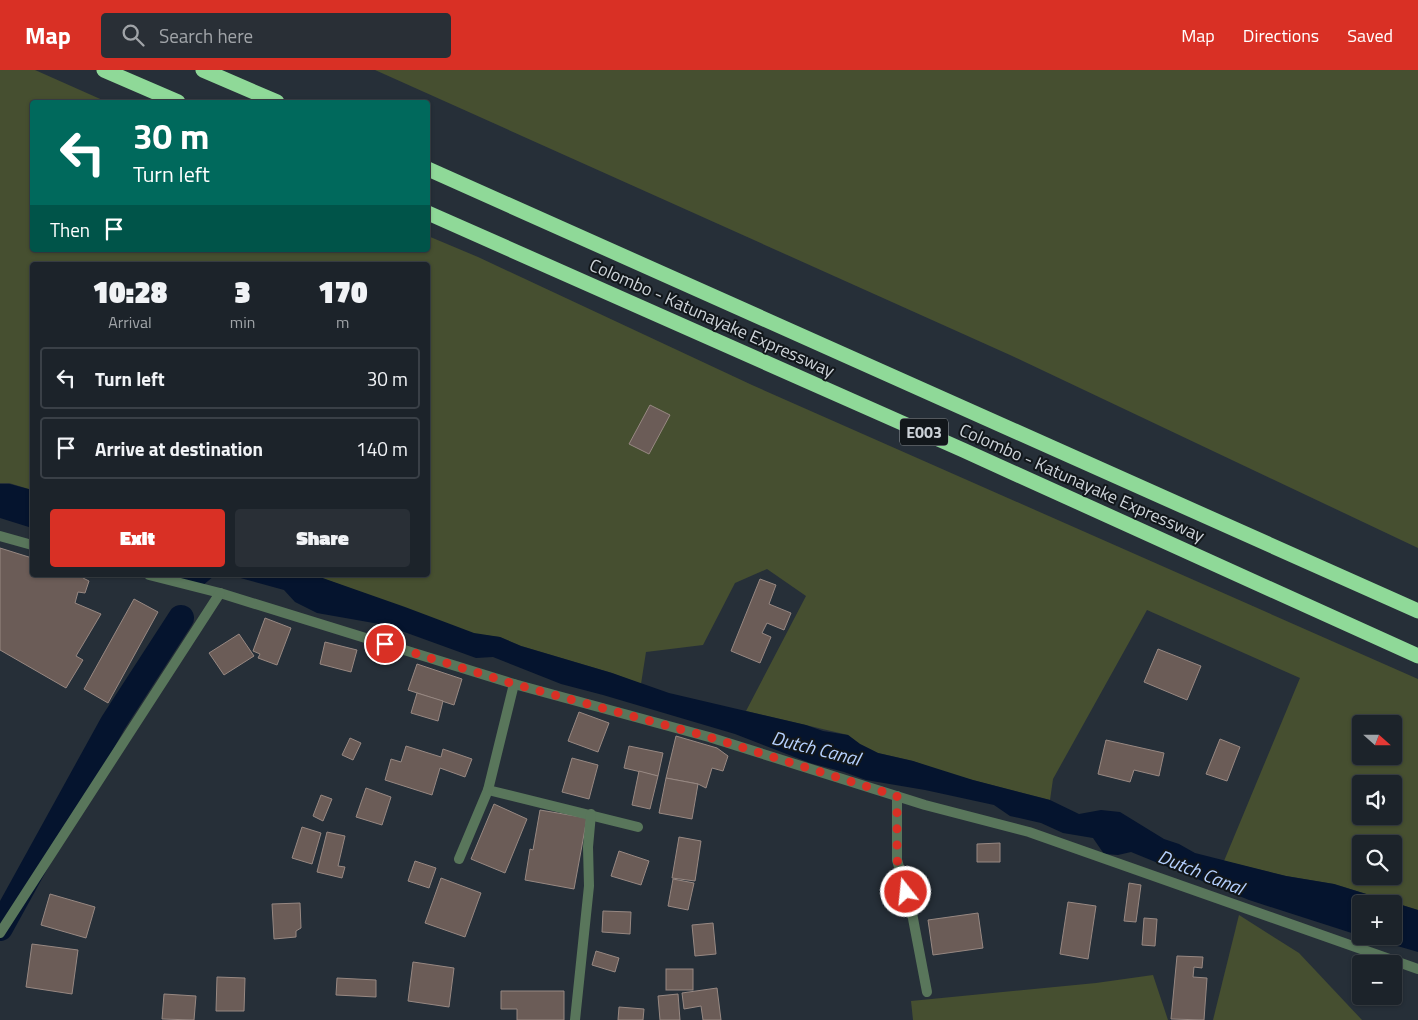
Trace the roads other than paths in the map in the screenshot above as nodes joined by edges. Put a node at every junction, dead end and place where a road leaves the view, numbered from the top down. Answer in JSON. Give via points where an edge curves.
{"nodes":[{"id":1,"x":104,"y":70,"type":"edge"},
{"id":2,"x":204,"y":70,"type":"edge"},
{"id":3,"x":173,"y":100,"type":"edge"},
{"id":4,"x":272,"y":100,"type":"edge"},
{"id":5,"x":430,"y":170,"type":"edge"},
{"id":6,"x":430,"y":214,"type":"edge"},
{"id":7,"x":0,"y":536,"type":"edge"},
{"id":8,"x":30,"y":544,"type":"edge"},
{"id":9,"x":156,"y":577,"type":"edge"},
{"id":10,"x":220,"y":594,"type":"junction"},
{"id":11,"x":1418,"y":611,"type":"edge"},
{"id":12,"x":1418,"y":656,"type":"edge"},
{"id":13,"x":514,"y":684,"type":"junction"},
{"id":14,"x":488,"y":790,"type":"junction"},
{"id":15,"x":897,"y":796,"type":"junction"},
{"id":16,"x":591,"y":814,"type":"junction"},
{"id":17,"x":638,"y":827,"type":"dead end"},
{"id":18,"x":459,"y":859,"type":"dead end"},
{"id":19,"x":0,"y":933,"type":"edge"},
{"id":20,"x":1418,"y":968,"type":"edge"},
{"id":21,"x":927,"y":992,"type":"dead end"},
{"id":22,"x":576,"y":1020,"type":"edge"}],
"edges":[{"from":1,"to":3,"type":"highway"},
{"from":2,"to":4,"type":"highway"},
{"from":5,"to":11,"type":"highway","name":"Colombo - Katunayake Expressway","number":"E003"},
{"from":6,"to":12,"type":"highway","name":"Colombo - Katunayake Expressway","number":"E003"},
{"from":7,"to":8,"type":"street"},
{"from":9,"to":10,"type":"street"},
{"from":10,"to":13,"type":"street"},
{"from":10,"to":19,"type":"street"},
{"from":13,"to":14,"type":"street"},
{"from":13,"to":15,"type":"street","via":[[709,737]]},
{"from":14,"to":16,"type":"street"},
{"from":14,"to":18,"type":"street"},
{"from":15,"to":20,"type":"street","via":[[1029,832]]},
{"from":15,"to":21,"type":"street","via":[[897,860],[911,908]]},
{"from":16,"to":17,"type":"street"},
{"from":16,"to":22,"type":"street","via":[[589,886]]}]}
